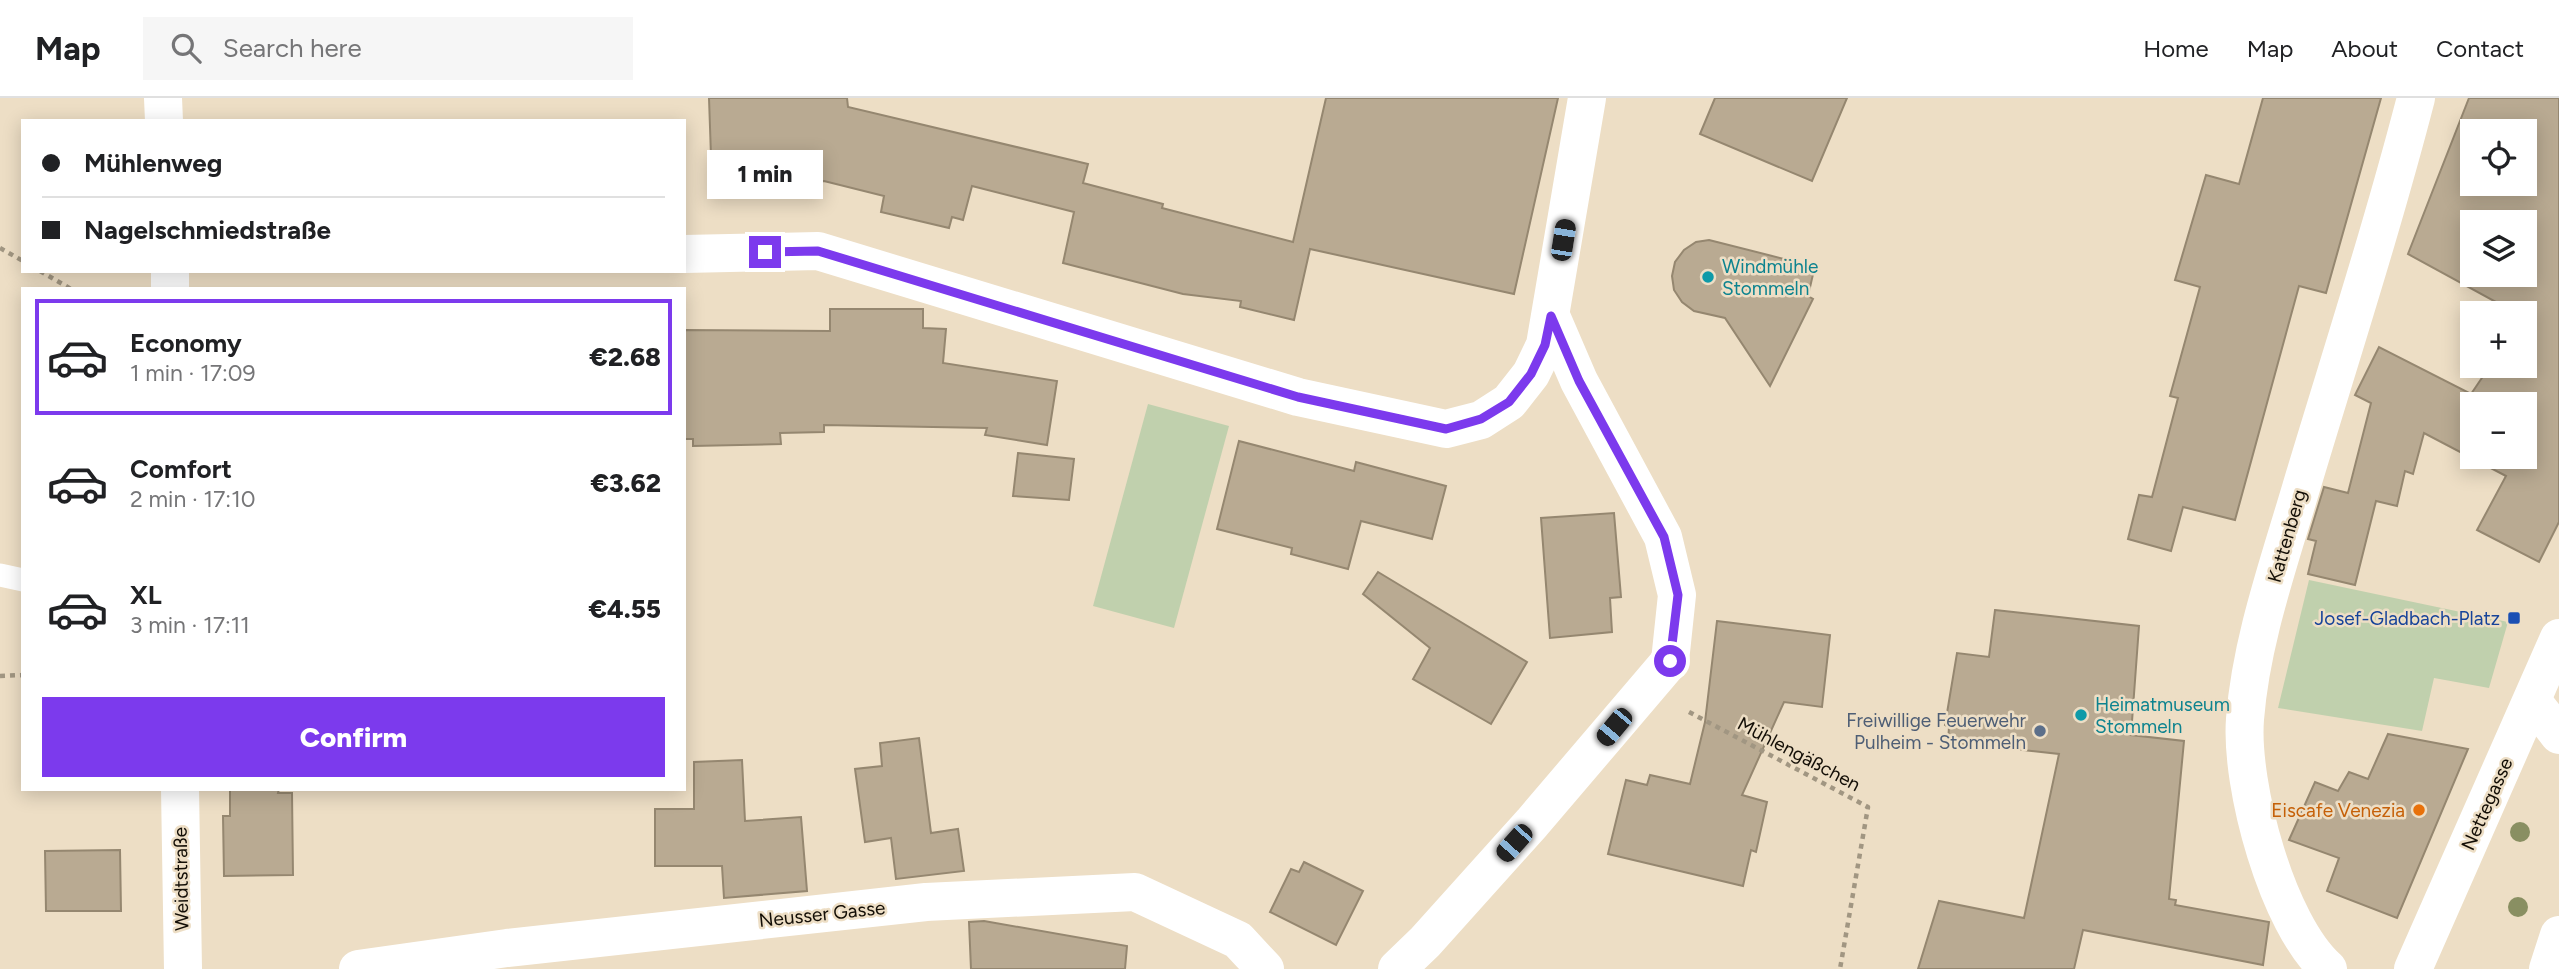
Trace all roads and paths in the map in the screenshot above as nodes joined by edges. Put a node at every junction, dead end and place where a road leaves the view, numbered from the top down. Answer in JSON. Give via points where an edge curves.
{"nodes":[{"id":1,"x":163,"y":98,"type":"edge"},
{"id":2,"x":1587,"y":98,"type":"edge"},
{"id":3,"x":2416,"y":98,"type":"edge"},
{"id":4,"x":164,"y":119,"type":"edge"},
{"id":5,"x":0,"y":248,"type":"edge"},
{"id":6,"x":686,"y":254,"type":"edge"},
{"id":7,"x":21,"y":260,"type":"edge"},
{"id":8,"x":43,"y":273,"type":"edge"},
{"id":9,"x":68,"y":287,"type":"edge"},
{"id":10,"x":1551,"y":316,"type":"junction"},
{"id":11,"x":0,"y":575,"type":"edge"},
{"id":12,"x":21,"y":580,"type":"edge"},
{"id":13,"x":2559,"y":638,"type":"edge"},
{"id":14,"x":21,"y":675,"type":"edge"},
{"id":15,"x":0,"y":676,"type":"edge"},
{"id":16,"x":1646,"y":689,"type":"junction"},
{"id":17,"x":2533,"y":702,"type":"junction"},
{"id":18,"x":2559,"y":735,"type":"edge"},
{"id":19,"x":180,"y":791,"type":"edge"},
{"id":20,"x":2559,"y":935,"type":"edge"},
{"id":21,"x":183,"y":969,"type":"edge"},
{"id":22,"x":358,"y":969,"type":"edge"},
{"id":23,"x":1265,"y":969,"type":"edge"},
{"id":24,"x":1397,"y":969,"type":"edge"},
{"id":25,"x":1840,"y":969,"type":"edge"},
{"id":26,"x":2328,"y":969,"type":"edge"},
{"id":27,"x":2413,"y":969,"type":"edge"},
{"id":28,"x":2549,"y":969,"type":"edge"}],
"edges":[{"from":1,"to":4,"type":"street"},
{"from":2,"to":10,"type":"street"},
{"from":3,"to":26,"type":"street","name":"Kattenberg","via":[[2270,595],[2245,720],[2248,771],[2271,867],[2288,914]]},
{"from":5,"to":7,"type":"path"},
{"from":6,"to":10,"type":"street","via":[[818,251],[1298,397],[1446,429],[1481,419],[1509,402],[1531,374],[1545,345]]},
{"from":8,"to":9,"type":"path"},
{"from":10,"to":16,"type":"street","via":[[1579,381],[1664,537],[1678,595],[1670,661]]},
{"from":11,"to":12,"type":"lane"},
{"from":13,"to":17,"type":"street","name":"Nettegasse"},
{"from":14,"to":15,"type":"path"},
{"from":16,"to":24,"type":"street","via":[[1532,823]]},
{"from":16,"to":25,"type":"path","name":"Mühlengäßchen","via":[[1868,807]]},
{"from":17,"to":18,"type":"street"},
{"from":17,"to":27,"type":"street","name":"Nettegasse"},
{"from":19,"to":21,"type":"street","name":"Weidtstraße"},
{"from":20,"to":28,"type":"street"},
{"from":22,"to":23,"type":"street","name":"Neusser Gasse","via":[[926,902],[1135,892],[1238,940]]}]}
